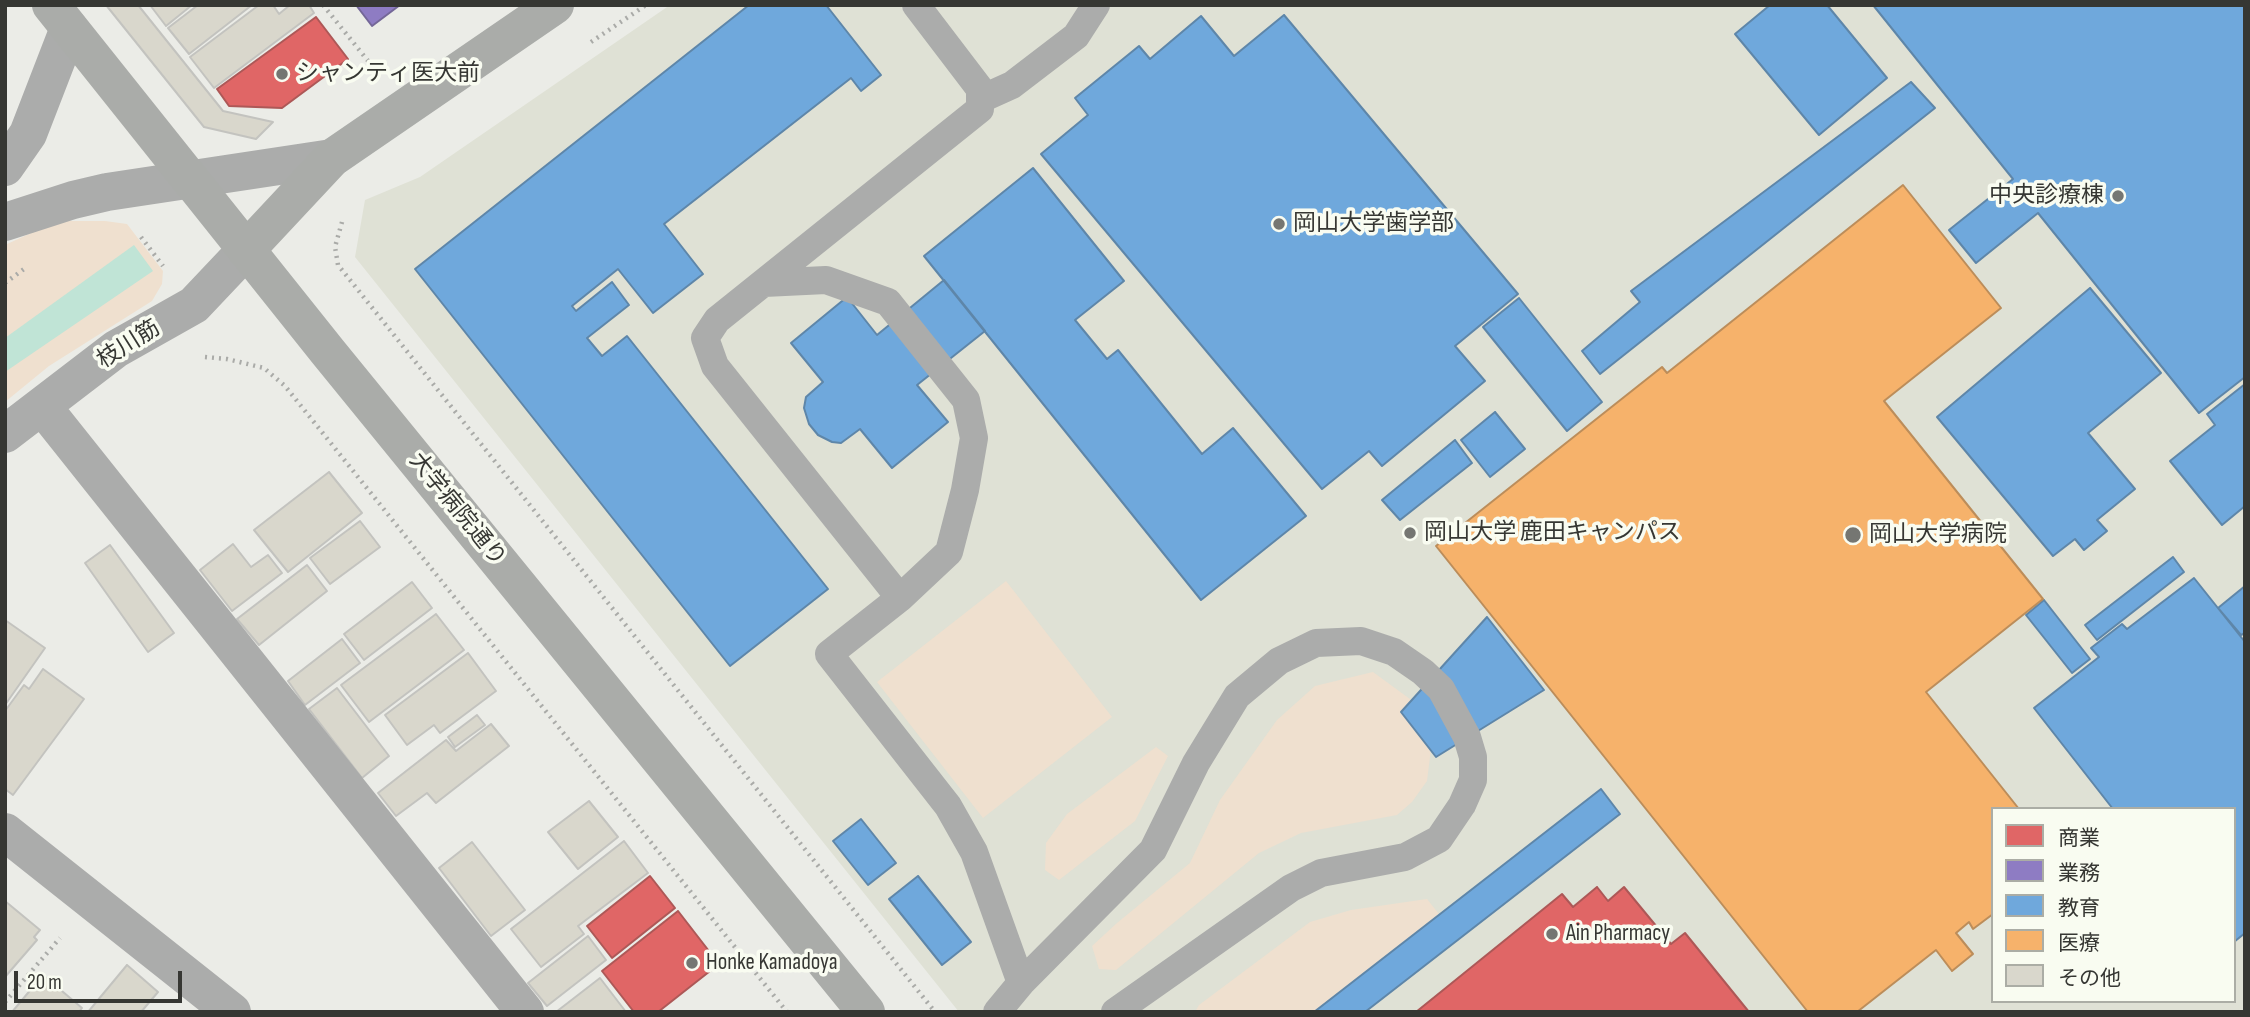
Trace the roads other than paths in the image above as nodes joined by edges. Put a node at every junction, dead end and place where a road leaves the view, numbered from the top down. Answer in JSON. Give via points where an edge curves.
{"nodes":[{"id":1,"x":555,"y":5,"type":"edge"},
{"id":2,"x":916,"y":5,"type":"edge"},
{"id":3,"x":1096,"y":5,"type":"edge"},
{"id":4,"x":60,"y":17,"type":"edge"},
{"id":5,"x":981,"y":99,"type":"junction"},
{"id":6,"x":332,"y":158,"type":"junction"},
{"id":7,"x":5,"y":167,"type":"edge"},
{"id":8,"x":190,"y":180,"type":"junction"},
{"id":9,"x":5,"y":222,"type":"edge"},
{"id":10,"x":246,"y":250,"type":"junction"},
{"id":11,"x":764,"y":283,"type":"junction"},
{"id":12,"x":42,"y":406,"type":"junction"},
{"id":13,"x":5,"y":434,"type":"edge"},
{"id":14,"x":900,"y":598,"type":"junction"},
{"id":15,"x":5,"y":831,"type":"edge"},
{"id":16,"x":1021,"y":983,"type":"junction"},
{"id":17,"x":232,"y":1012,"type":"edge"},
{"id":18,"x":525,"y":1012,"type":"edge"},
{"id":19,"x":866,"y":1012,"type":"edge"},
{"id":20,"x":997,"y":1012,"type":"edge"},
{"id":21,"x":1115,"y":1012,"type":"edge"}],
"edges":[{"from":1,"to":6,"type":"street"},
{"from":2,"to":5,"type":"lane","via":[[980,89]]},
{"from":3,"to":5,"type":"lane","via":[[1076,36],[1012,85]]},
{"from":4,"to":7,"type":"street","via":[[27,134]]},
{"from":4,"to":8,"type":"street","name":"大学病院通り"},
{"from":5,"to":11,"type":"lane","via":[[980,109]]},
{"from":6,"to":8,"type":"street"},
{"from":6,"to":10,"type":"street"},
{"from":8,"to":9,"type":"street","via":[[73,200]]},
{"from":8,"to":10,"type":"street","name":"大学病院通り"},
{"from":10,"to":12,"type":"street","name":"枝川筋","via":[[194,305],[117,349]]},
{"from":10,"to":19,"type":"street","name":"大学病院通り"},
{"from":11,"to":14,"type":"lane","via":[[717,320],[705,338],[715,366]]},
{"from":11,"to":14,"type":"lane","via":[[826,279],[888,302],[967,400],[974,438],[949,552]]},
{"from":12,"to":13,"type":"street","name":"枝川筋"},
{"from":12,"to":18,"type":"street"},
{"from":14,"to":16,"type":"lane","via":[[829,654],[948,806],[974,852]]},
{"from":15,"to":17,"type":"street"},
{"from":16,"to":20,"type":"lane"},
{"from":16,"to":21,"type":"lane","via":[[1153,850],[1196,763],[1237,696],[1279,661],[1316,642],[1361,641],[1394,652],[1423,672],[1441,690],[1473,757],[1473,780],[1439,839],[1405,857],[1321,873],[1301,883]]}]}
